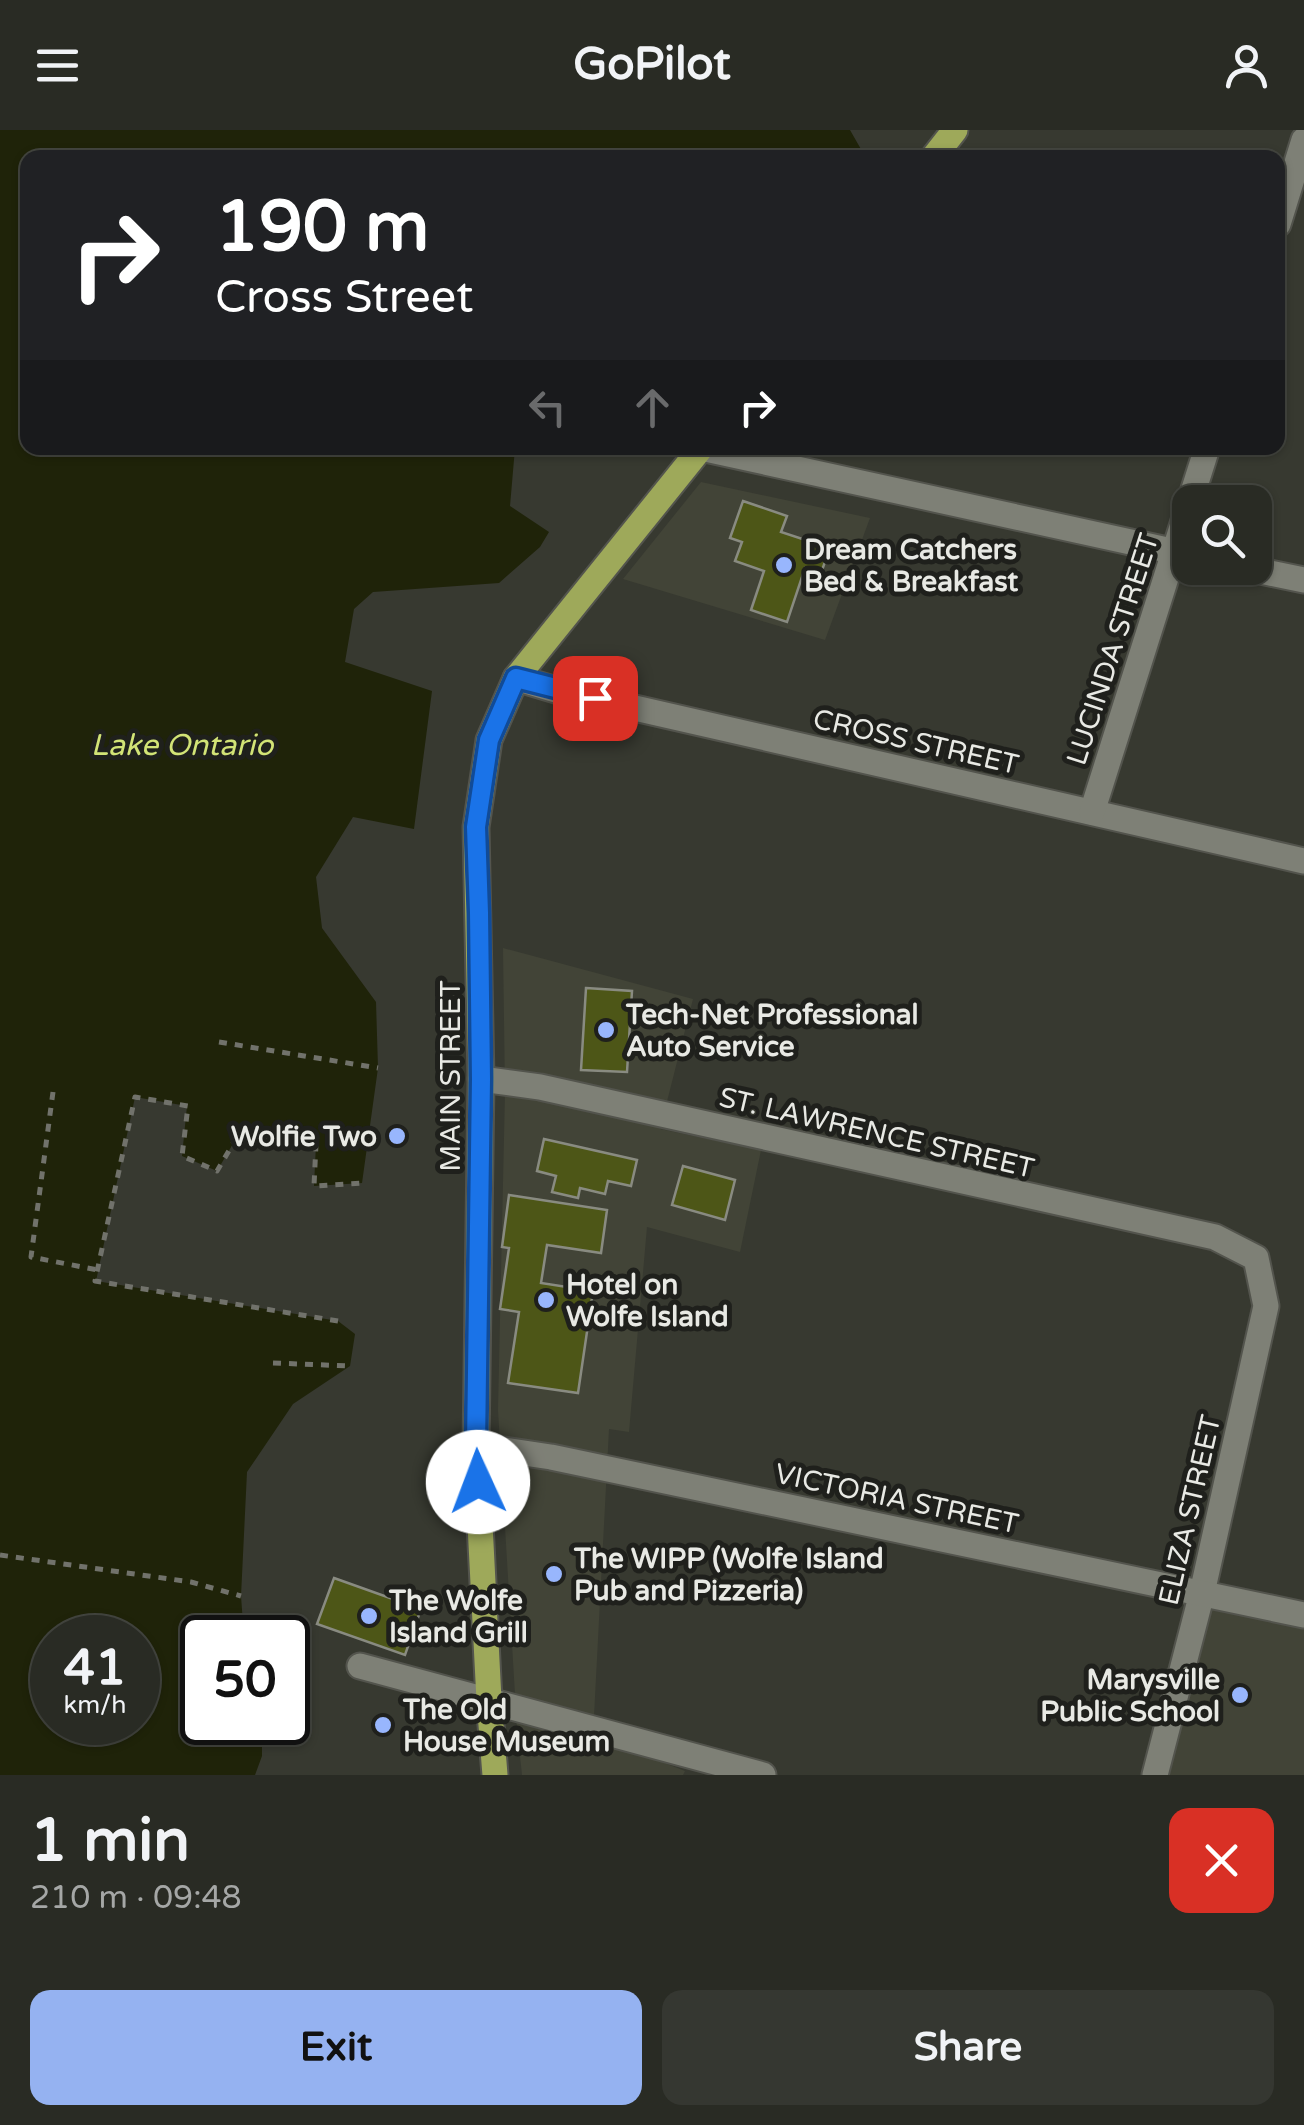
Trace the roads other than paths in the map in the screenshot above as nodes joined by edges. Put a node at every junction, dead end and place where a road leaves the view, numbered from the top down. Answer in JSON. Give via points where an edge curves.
{"nodes":[{"id":1,"x":955,"y":130,"type":"edge"},
{"id":2,"x":1304,"y":140,"type":"edge"},
{"id":3,"x":939,"y":150,"type":"edge"},
{"id":4,"x":1285,"y":201,"type":"edge"},
{"id":5,"x":695,"y":455,"type":"edge"},
{"id":6,"x":733,"y":455,"type":"edge"},
{"id":7,"x":1205,"y":455,"type":"edge"},
{"id":8,"x":1198,"y":485,"type":"edge"},
{"id":9,"x":1172,"y":551,"type":"edge"},
{"id":10,"x":1272,"y":573,"type":"edge"},
{"id":11,"x":1304,"y":580,"type":"edge"},
{"id":12,"x":1172,"y":582,"type":"edge"},
{"id":13,"x":516,"y":678,"type":"junction"},
{"id":14,"x":1092,"y":812,"type":"junction"},
{"id":15,"x":1304,"y":861,"type":"edge"},
{"id":16,"x":481,"y":1079,"type":"junction"},
{"id":17,"x":1256,"y":1258,"type":"joint"},
{"id":18,"x":476,"y":1446,"type":"junction"},
{"id":19,"x":1202,"y":1593,"type":"junction"},
{"id":20,"x":1304,"y":1616,"type":"edge"},
{"id":21,"x":360,"y":1666,"type":"dead end"},
{"id":22,"x":489,"y":1700,"type":"junction"},
{"id":23,"x":496,"y":1775,"type":"edge"},
{"id":24,"x":763,"y":1775,"type":"edge"},
{"id":25,"x":1155,"y":1775,"type":"edge"}],
"edges":[{"from":1,"to":3,"type":"main road"},
{"from":2,"to":4,"type":"street"},
{"from":5,"to":13,"type":"main road","name":"MAIN STREET"},
{"from":6,"to":9,"type":"street"},
{"from":7,"to":8,"type":"street","name":"LUCINDA STREET"},
{"from":10,"to":11,"type":"street"},
{"from":12,"to":14,"type":"street","name":"LUCINDA STREET"},
{"from":13,"to":14,"type":"street","name":"CROSS STREET"},
{"from":13,"to":16,"type":"main road","name":"MAIN STREET","via":[[489,740],[476,827]]},
{"from":14,"to":15,"type":"street","name":"CROSS STREET"},
{"from":16,"to":17,"type":"street","name":"ST. LAWRENCE STREET","via":[[1215,1237]]},
{"from":16,"to":18,"type":"main road","name":"MAIN STREET"},
{"from":17,"to":19,"type":"street","name":"ELIZA STREET","via":[[1266,1306]]},
{"from":18,"to":19,"type":"street","name":"VICTORIA STREET","via":[[552,1456]]},
{"from":18,"to":22,"type":"main road","name":"MAIN STREET"},
{"from":19,"to":20,"type":"street","name":"VICTORIA STREET"},
{"from":19,"to":25,"type":"street","name":"ELIZA STREET"},
{"from":21,"to":22,"type":"street"},
{"from":22,"to":23,"type":"main road","name":"MAIN STREET"},
{"from":22,"to":24,"type":"street"}]}
